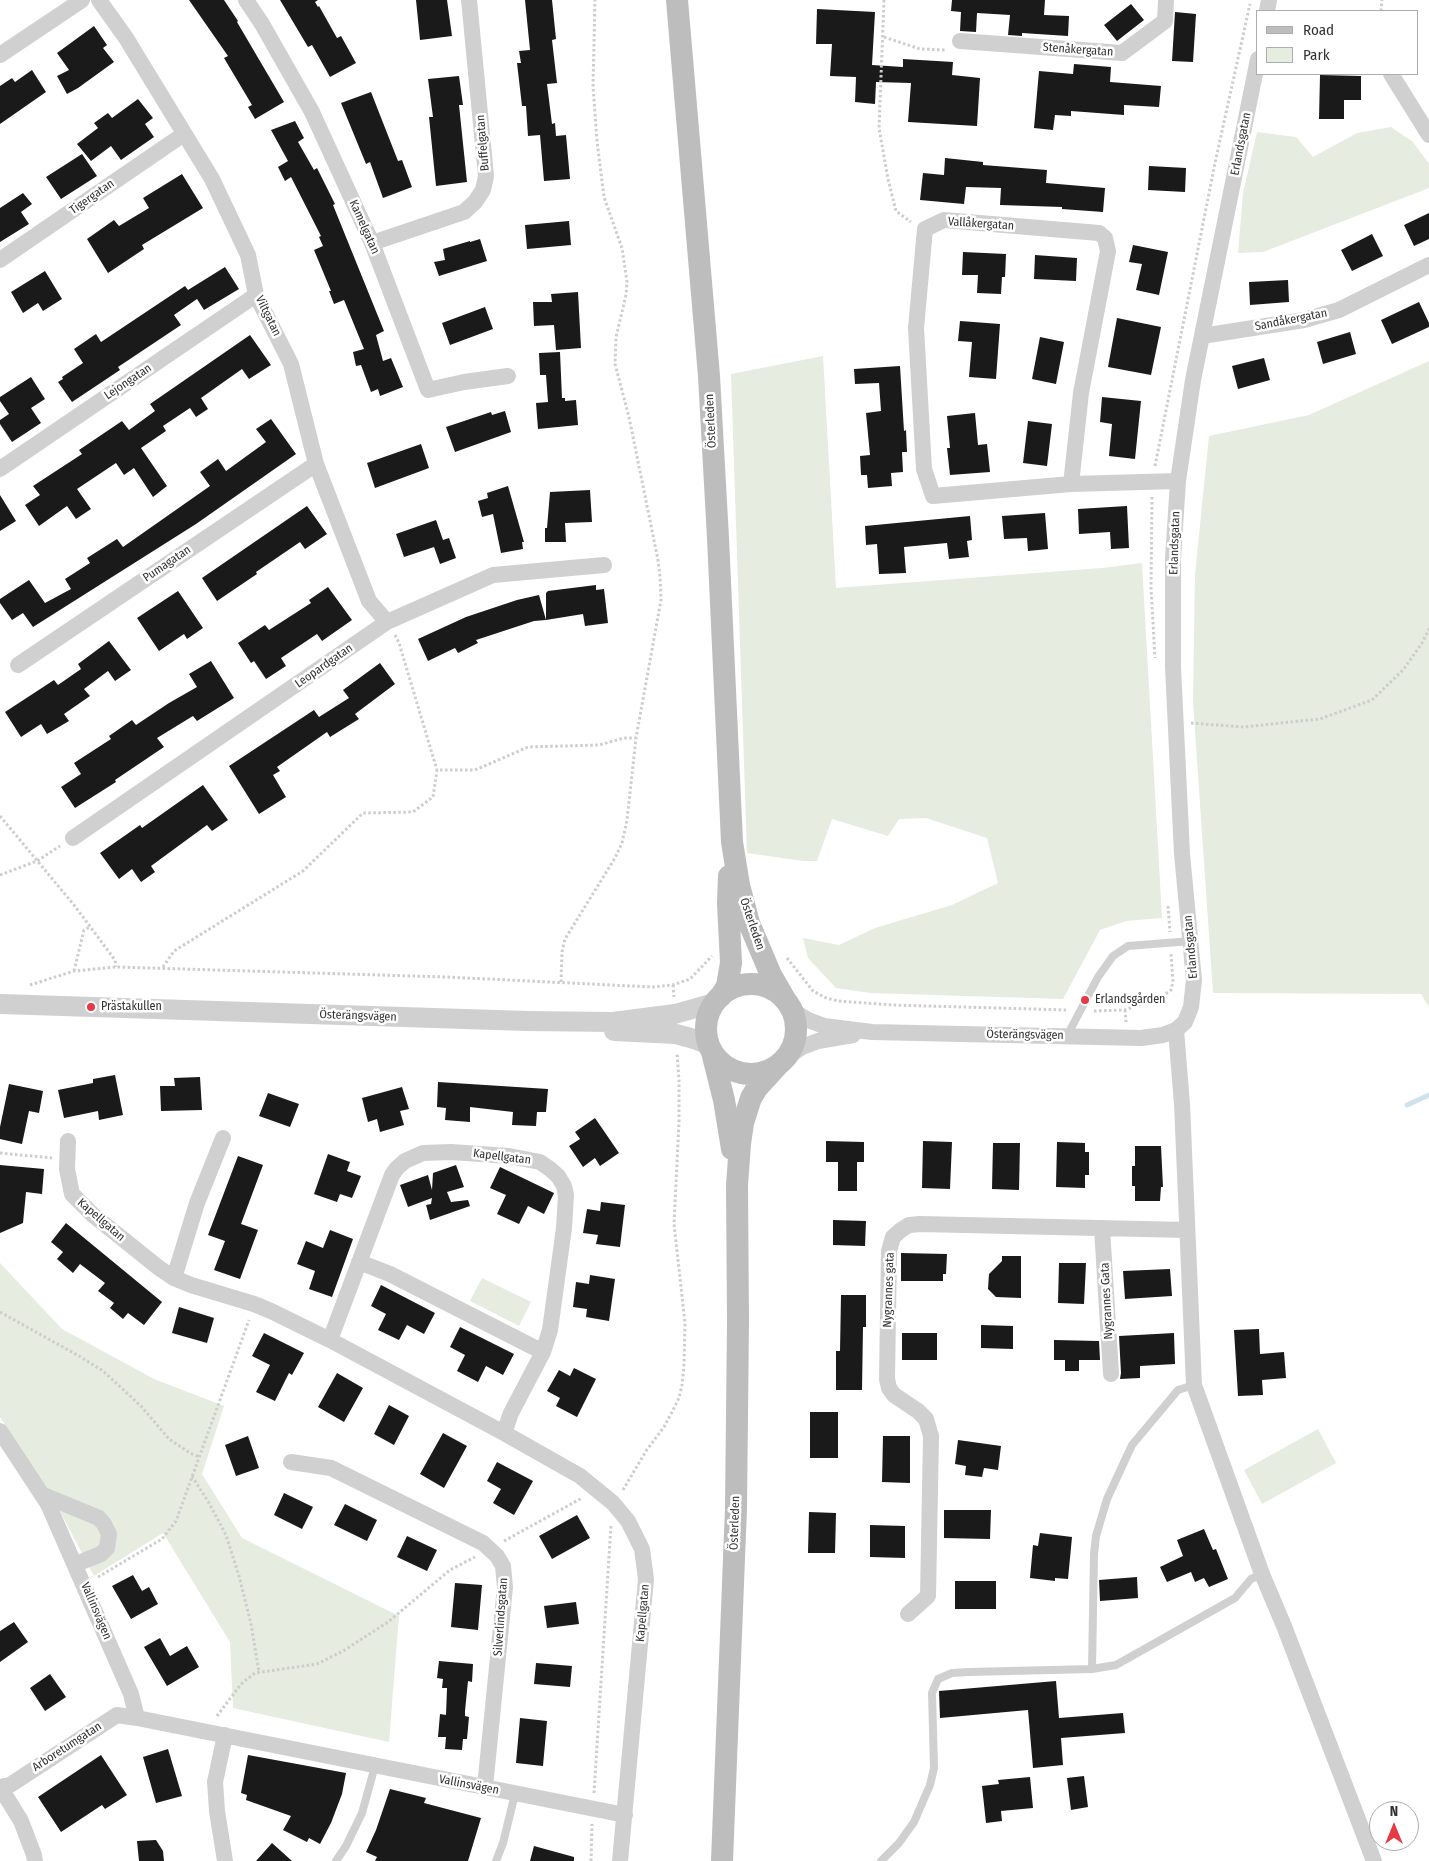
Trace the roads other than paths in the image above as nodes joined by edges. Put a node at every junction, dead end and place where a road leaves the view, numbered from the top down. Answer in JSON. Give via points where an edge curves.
{"nodes":[{"id":1,"x":82,"y":0,"type":"edge"},
{"id":2,"x":100,"y":0,"type":"edge"},
{"id":3,"x":246,"y":0,"type":"edge"},
{"id":4,"x":469,"y":0,"type":"edge"},
{"id":5,"x":677,"y":0,"type":"edge"},
{"id":6,"x":1166,"y":0,"type":"edge"},
{"id":7,"x":960,"y":41,"type":"road end"},
{"id":8,"x":0,"y":55,"type":"edge"},
{"id":9,"x":1256,"y":68,"type":"edge"},
{"id":10,"x":1392,"y":75,"type":"edge"},
{"id":11,"x":184,"y":134,"type":"junction"},
{"id":12,"x":1429,"y":135,"type":"edge"},
{"id":13,"x":372,"y":243,"type":"junction"},
{"id":14,"x":0,"y":260,"type":"edge"},
{"id":15,"x":1429,"y":266,"type":"edge"},
{"id":16,"x":256,"y":295,"type":"junction"},
{"id":17,"x":1202,"y":336,"type":"junction"},
{"id":18,"x":508,"y":376,"type":"dead end"},
{"id":19,"x":316,"y":464,"type":"junction"},
{"id":20,"x":0,"y":468,"type":"edge"},
{"id":21,"x":1178,"y":481,"type":"junction"},
{"id":22,"x":1071,"y":484,"type":"junction"},
{"id":23,"x":604,"y":565,"type":"dead end"},
{"id":24,"x":387,"y":622,"type":"junction"},
{"id":25,"x":18,"y":665,"type":"dead end"},
{"id":26,"x":73,"y":838,"type":"road end"},
{"id":27,"x":732,"y":842,"type":"junction"},
{"id":28,"x":1191,"y":941,"type":"junction"},
{"id":29,"x":718,"y":999,"type":"junction"},
{"id":30,"x":0,"y":1004,"type":"edge"},
{"id":31,"x":789,"y":1005,"type":"junction"},
{"id":32,"x":0,"y":1014,"type":"edge"},
{"id":33,"x":1176,"y":1030,"type":"junction"},
{"id":34,"x":872,"y":1032,"type":"junction"},
{"id":35,"x":1067,"y":1036,"type":"junction"},
{"id":36,"x":711,"y":1048,"type":"junction"},
{"id":37,"x":781,"y":1062,"type":"junction"},
{"id":38,"x":223,"y":1138,"type":"dead end"},
{"id":39,"x":68,"y":1141,"type":"dead end"},
{"id":40,"x":737,"y":1185,"type":"junction"},
{"id":41,"x":1102,"y":1228,"type":"junction"},
{"id":42,"x":1187,"y":1230,"type":"junction"},
{"id":43,"x":359,"y":1262,"type":"junction"},
{"id":44,"x":174,"y":1278,"type":"junction"},
{"id":45,"x":330,"y":1340,"type":"junction"},
{"id":46,"x":542,"y":1352,"type":"junction"},
{"id":47,"x":1111,"y":1374,"type":"dead end"},
{"id":48,"x":1194,"y":1385,"type":"junction"},
{"id":49,"x":0,"y":1431,"type":"edge"},
{"id":50,"x":504,"y":1433,"type":"junction"},
{"id":51,"x":291,"y":1462,"type":"dead end"},
{"id":52,"x":43,"y":1495,"type":"junction"},
{"id":53,"x":76,"y":1564,"type":"junction"},
{"id":54,"x":1262,"y":1574,"type":"junction"},
{"id":55,"x":908,"y":1614,"type":"dead end"},
{"id":56,"x":1092,"y":1669,"type":"junction"},
{"id":57,"x":137,"y":1718,"type":"junction"},
{"id":58,"x":225,"y":1735,"type":"junction"},
{"id":59,"x":376,"y":1766,"type":"junction"},
{"id":60,"x":0,"y":1788,"type":"edge"},
{"id":61,"x":485,"y":1788,"type":"junction"},
{"id":62,"x":515,"y":1794,"type":"junction"},
{"id":63,"x":625,"y":1815,"type":"junction"},
{"id":64,"x":35,"y":1861,"type":"edge"},
{"id":65,"x":225,"y":1861,"type":"edge"},
{"id":66,"x":336,"y":1861,"type":"edge"},
{"id":67,"x":496,"y":1861,"type":"edge"},
{"id":68,"x":620,"y":1861,"type":"edge"},
{"id":69,"x":722,"y":1861,"type":"edge"},
{"id":70,"x":881,"y":1861,"type":"edge"},
{"id":71,"x":1374,"y":1861,"type":"edge"}],
"edges":[{"from":1,"to":8,"type":"street"},
{"from":2,"to":11,"type":"street","name":"Viltgatan"},
{"from":3,"to":13,"type":"street","name":"Kamelgatan","via":[[312,112]]},
{"from":4,"to":13,"type":"street","name":"Buffelgatan","via":[[486,176],[483,190],[464,212]]},
{"from":5,"to":27,"type":"main road","name":"Österleden","via":[[709,376]]},
{"from":6,"to":7,"type":"street","name":"Stenåkergatan","via":[[1165,21],[1122,53]]},
{"from":9,"to":17,"type":"street","name":"Erlandsgatan"},
{"from":10,"to":12,"type":"street"},
{"from":11,"to":14,"type":"street","name":"Tigergatan"},
{"from":11,"to":16,"type":"street","name":"Viltgatan","via":[[212,179],[248,255]]},
{"from":13,"to":18,"type":"street","name":"Kamelgatan","via":[[428,390]]},
{"from":15,"to":17,"type":"street","name":"Sandåkergatan","via":[[1338,310],[1304,320]]},
{"from":16,"to":19,"type":"street","name":"Viltgatan","via":[[291,364]]},
{"from":16,"to":20,"type":"street","name":"Lejongatan"},
{"from":17,"to":21,"type":"street","name":"Erlandsgatan"},
{"from":19,"to":24,"type":"street","name":"Viltgatan","via":[[369,601]]},
{"from":19,"to":25,"type":"street","name":"Pumagatan"},
{"from":21,"to":22,"type":"street"},
{"from":21,"to":28,"type":"street","name":"Erlandsgatan","via":[[1173,559],[1173,667],[1182,854]]},
{"from":22,"to":22,"type":"street","name":"Vallåkergatan","via":[[933,496],[924,469],[916,328],[925,229],[944,220],[1099,233],[1105,238],[1108,251],[1081,393]]},
{"from":23,"to":24,"type":"street","name":"Leopardgatan","via":[[493,574]]},
{"from":24,"to":26,"type":"street","name":"Leopardgatan"},
{"from":27,"to":29,"type":"main road","name":"Österleden","via":[[728,903],[731,954],[727,986]]},
{"from":27,"to":31,"type":"main road","name":"Österleden","via":[[747,915],[761,953]]},
{"from":28,"to":33,"type":"street","name":"Erlandsgatan","via":[[1194,980],[1191,1007],[1185,1022]]},
{"from":28,"to":35,"type":"lane","via":[[1128,946],[1113,956],[1098,977]]},
{"from":29,"to":30,"type":"street","name":"Österängsvägen","via":[[675,1014],[613,1022]]},
{"from":29,"to":31,"type":"main road","via":[[734,987],[759,984],[774,990]]},
{"from":29,"to":36,"type":"main road","name":"Österleden","via":[[708,1014],[706,1027]]},
{"from":31,"to":34,"type":"street","name":"Österängsvägen","via":[[808,1020],[824,1026]]},
{"from":31,"to":37,"type":"main road","name":"Österleden","via":[[796,1024],[795,1039]]},
{"from":32,"to":36,"type":"street","name":"Österängsvägen","via":[[612,1030],[676,1034]]},
{"from":33,"to":35,"type":"street","name":"Österängsvägen","via":[[1141,1038]]},
{"from":33,"to":42,"type":"street"},
{"from":34,"to":35,"type":"street","name":"Österängsvägen"},
{"from":34,"to":37,"type":"street","name":"Österängsvägen","via":[[818,1041]]},
{"from":36,"to":37,"type":"main road","via":[[726,1066],[746,1073],[763,1072]]},
{"from":36,"to":40,"type":"main road","name":"Österleden","via":[[724,1100]]},
{"from":37,"to":40,"type":"main road","name":"Österleden","via":[[756,1088],[747,1109]]},
{"from":38,"to":44,"type":"street","via":[[197,1203]]},
{"from":39,"to":44,"type":"street","name":"Kapellgatan","via":[[68,1180],[72,1194]]},
{"from":40,"to":69,"type":"main road","name":"Österleden","via":[[736,1508]]},
{"from":41,"to":42,"type":"street","name":"Nygrannes gata"},
{"from":41,"to":47,"type":"street","name":"Nygrannes Gata"},
{"from":41,"to":55,"type":"street","name":"Nygrannes gata","via":[[920,1224],[900,1230],[893,1237],[889,1251],[887,1379],[894,1395],[926,1419],[931,1436],[928,1596]]},
{"from":42,"to":48,"type":"street"},
{"from":43,"to":45,"type":"street","name":"Kapellgatan"},
{"from":43,"to":46,"type":"street","via":[[390,1274]]},
{"from":43,"to":46,"type":"street","name":"Kapellgatan","via":[[392,1175],[413,1156],[452,1152],[540,1162],[558,1176],[566,1195],[550,1330]]},
{"from":44,"to":45,"type":"street","name":"Kapellgatan","via":[[254,1304]]},
{"from":45,"to":50,"type":"street","name":"Kapellgatan"},
{"from":46,"to":50,"type":"street","name":"Kapellgatan"},
{"from":48,"to":54,"type":"street"},
{"from":48,"to":56,"type":"lane","via":[[1178,1390],[1132,1445],[1107,1499],[1094,1554]]},
{"from":49,"to":52,"type":"street","name":"Vallinsvägen"},
{"from":50,"to":63,"type":"street","name":"Kapellgatan","via":[[580,1476],[613,1503],[639,1542],[646,1578]]},
{"from":51,"to":61,"type":"street","name":"Silverlindsgatan","via":[[331,1468],[483,1544],[503,1566],[504,1587]]},
{"from":52,"to":53,"type":"street","name":"Vallinsvägen"},
{"from":52,"to":53,"type":"street","via":[[99,1518],[109,1534],[107,1548],[101,1554]]},
{"from":53,"to":57,"type":"street","name":"Vallinsvägen","via":[[132,1694]]},
{"from":54,"to":56,"type":"lane","via":[[1251,1579],[1235,1598],[1116,1665]]},
{"from":54,"to":71,"type":"street"},
{"from":56,"to":70,"type":"lane","via":[[952,1673],[938,1679],[932,1693],[934,1768],[930,1785],[914,1822]]},
{"from":57,"to":58,"type":"street","name":"Vallinsvägen"},
{"from":57,"to":60,"type":"street","name":"Arboretumgatan","via":[[117,1715]]},
{"from":58,"to":59,"type":"street","name":"Vallinsvägen"},
{"from":58,"to":65,"type":"street","via":[[215,1782]]},
{"from":59,"to":61,"type":"street","name":"Vallinsvägen"},
{"from":59,"to":66,"type":"lane","via":[[362,1813]]},
{"from":60,"to":64,"type":"street","via":[[21,1821]]},
{"from":61,"to":62,"type":"street","name":"Vallinsvägen"},
{"from":62,"to":63,"type":"street","name":"Vallinsvägen"},
{"from":62,"to":67,"type":"lane"},
{"from":63,"to":68,"type":"street","name":"Kapellgatan"}]}
